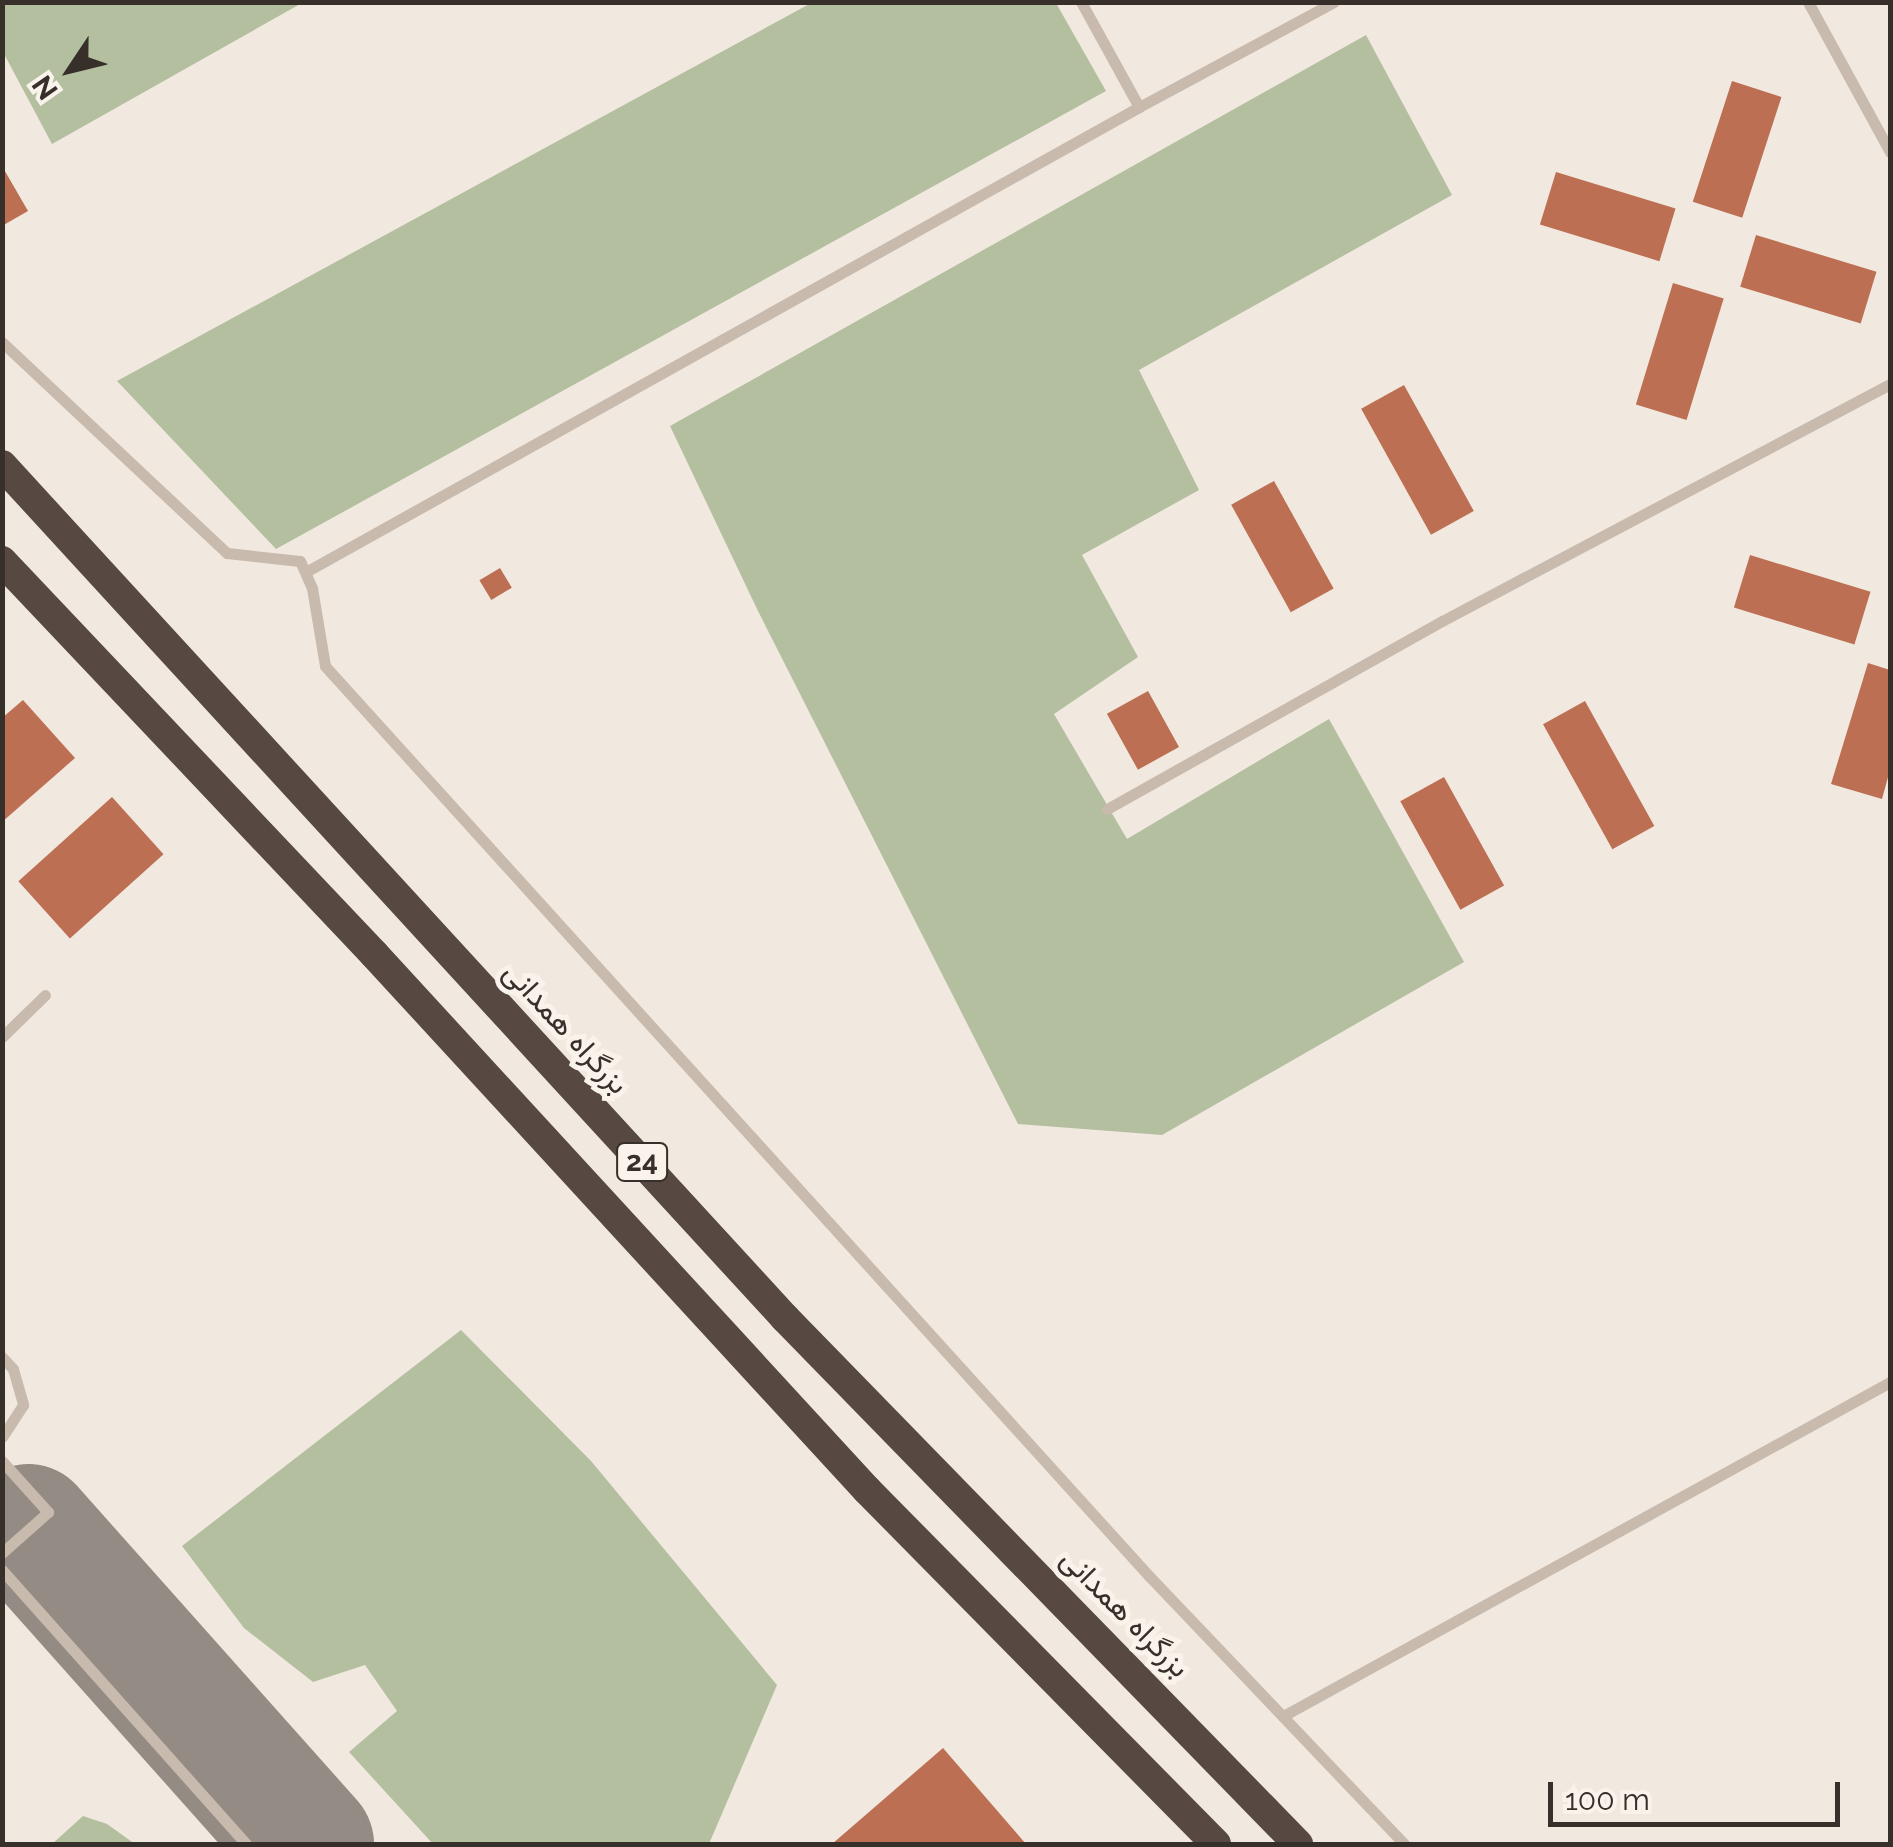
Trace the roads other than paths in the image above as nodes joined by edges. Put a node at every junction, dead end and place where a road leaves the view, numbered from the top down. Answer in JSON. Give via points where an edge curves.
{"nodes":[{"id":1,"x":1082,"y":2,"type":"edge"},
{"id":2,"x":1334,"y":2,"type":"edge"},
{"id":3,"x":1808,"y":2,"type":"edge"},
{"id":4,"x":1139,"y":107,"type":"junction"},
{"id":5,"x":1890,"y":152,"type":"edge"},
{"id":6,"x":2,"y":342,"type":"edge"},
{"id":7,"x":1890,"y":384,"type":"edge"},
{"id":8,"x":2,"y":465,"type":"edge"},
{"id":9,"x":2,"y":561,"type":"edge"},
{"id":10,"x":311,"y":570,"type":"dead end"},
{"id":11,"x":1107,"y":808,"type":"dead end"},
{"id":12,"x":45,"y":995,"type":"dead end"},
{"id":13,"x":2,"y":1037,"type":"edge"},
{"id":14,"x":2,"y":1358,"type":"edge"},
{"id":15,"x":1890,"y":1382,"type":"edge"},
{"id":16,"x":2,"y":1437,"type":"edge"},
{"id":17,"x":2,"y":1460,"type":"edge"},
{"id":18,"x":4,"y":1549,"type":"edge"},
{"id":19,"x":2,"y":1570,"type":"edge"},
{"id":20,"x":1283,"y":1716,"type":"junction"},
{"id":21,"x":246,"y":1844,"type":"edge"},
{"id":22,"x":1216,"y":1844,"type":"edge"},
{"id":23,"x":1298,"y":1844,"type":"edge"},
{"id":24,"x":1404,"y":1844,"type":"edge"}],
"edges":[{"from":1,"to":4,"type":"lane"},
{"from":2,"to":4,"type":"lane"},
{"from":3,"to":5,"type":"lane"},
{"from":4,"to":10,"type":"lane"},
{"from":6,"to":20,"type":"lane","via":[[227,553],[300,562],[312,588],[326,666]]},
{"from":7,"to":11,"type":"lane"},
{"from":8,"to":23,"type":"highway","name":"بزرگراه همدانی","number":"24","via":[[785,1318]]},
{"from":9,"to":22,"type":"highway","number":"24","via":[[867,1490]]},
{"from":12,"to":13,"type":"lane"},
{"from":14,"to":16,"type":"lane","via":[[13,1369],[23,1405]]},
{"from":15,"to":20,"type":"lane"},
{"from":17,"to":18,"type":"lane","via":[[48,1512]]},
{"from":19,"to":21,"type":"lane"},
{"from":20,"to":24,"type":"lane"}]}
